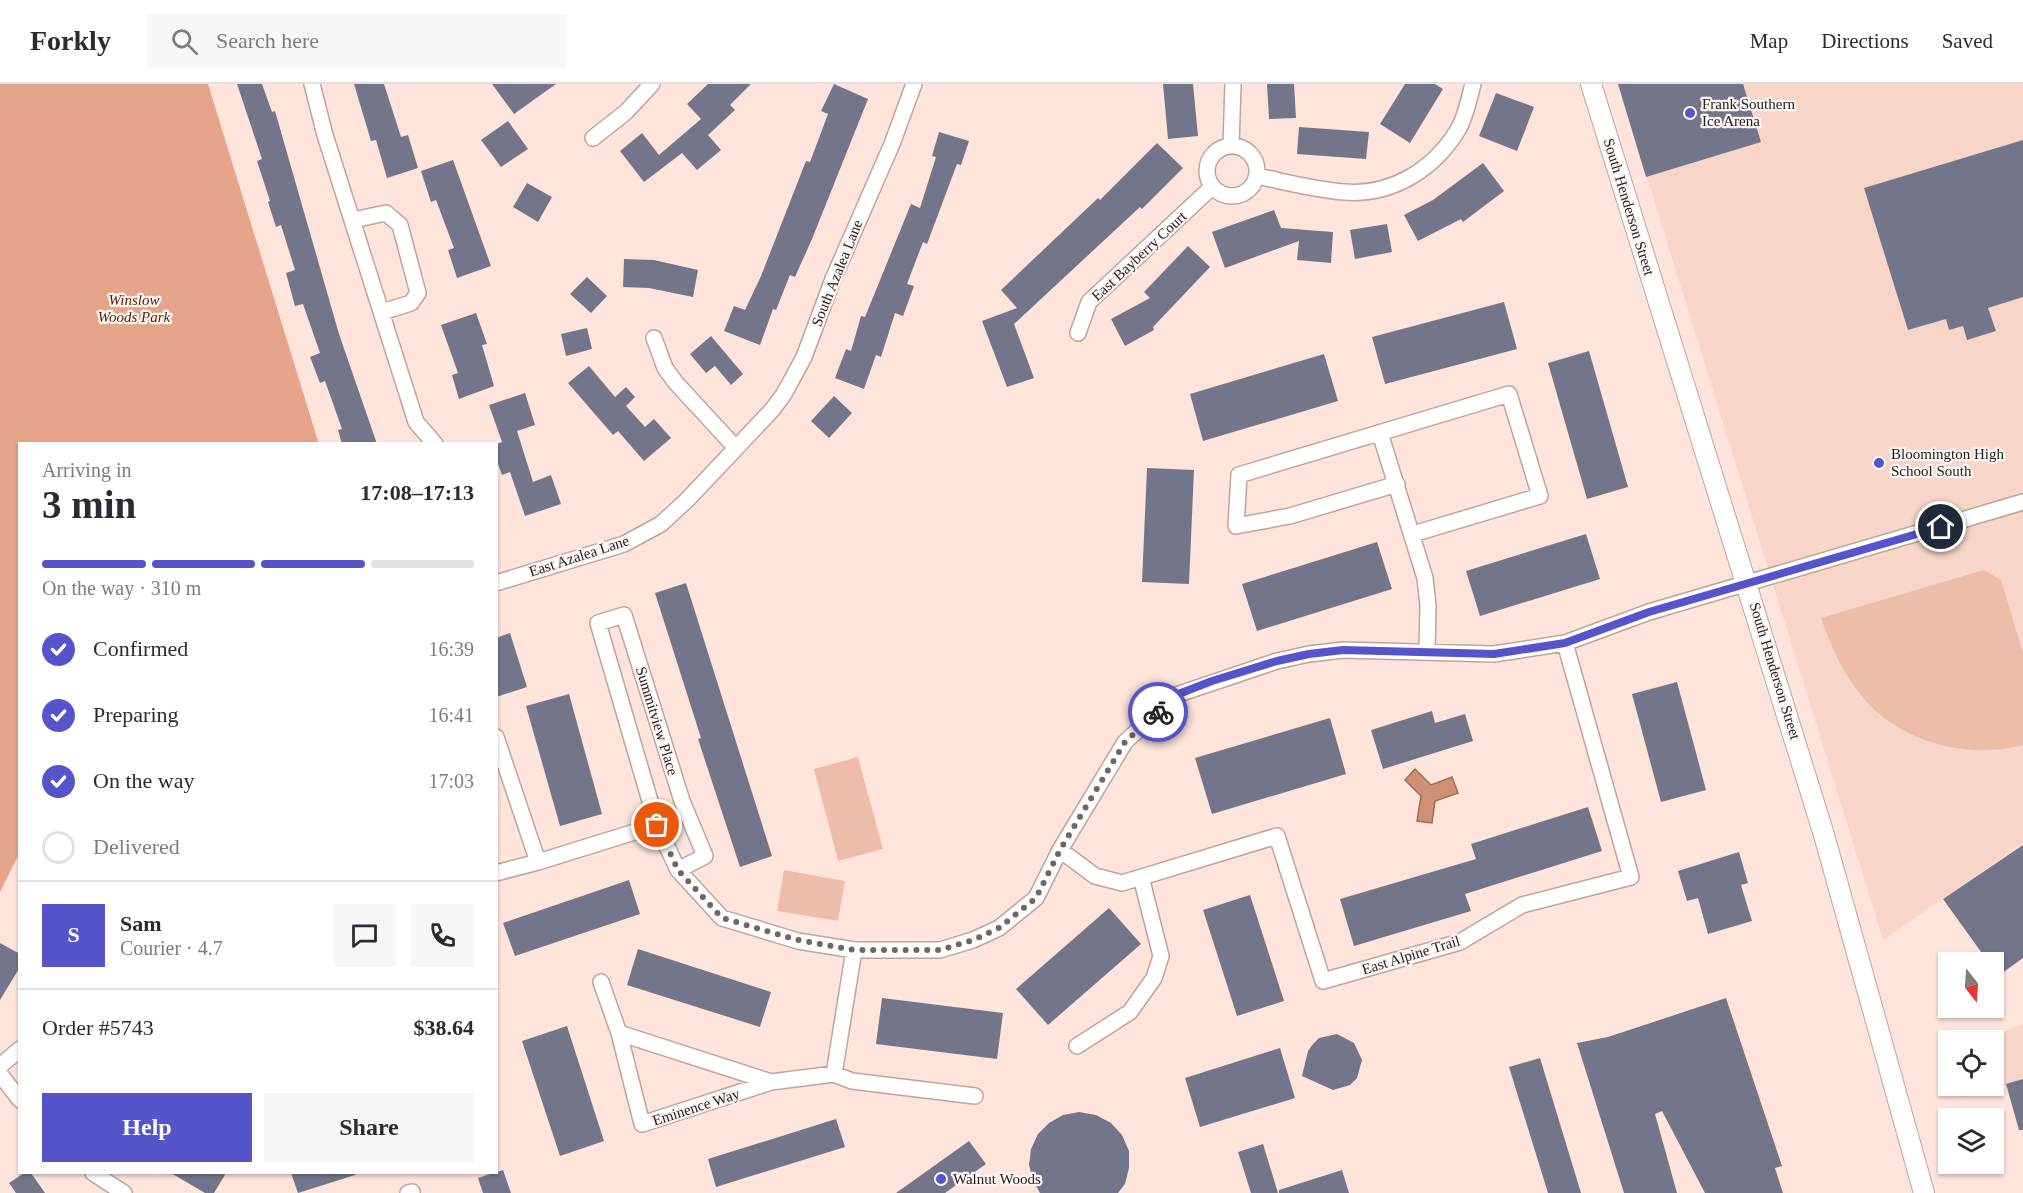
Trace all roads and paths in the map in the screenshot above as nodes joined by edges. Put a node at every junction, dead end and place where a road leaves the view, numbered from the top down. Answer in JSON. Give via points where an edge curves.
{"nodes":[{"id":1,"x":312,"y":84,"type":"edge"},
{"id":2,"x":652,"y":84,"type":"edge"},
{"id":3,"x":914,"y":84,"type":"edge"},
{"id":4,"x":1233,"y":84,"type":"edge"},
{"id":5,"x":1473,"y":84,"type":"edge"},
{"id":6,"x":1591,"y":84,"type":"edge"},
{"id":7,"x":593,"y":138,"type":"dead end"},
{"id":8,"x":1231,"y":145,"type":"junction"},
{"id":9,"x":1257,"y":176,"type":"junction"},
{"id":10,"x":1212,"y":187,"type":"junction"},
{"id":11,"x":353,"y":220,"type":"junction"},
{"id":12,"x":382,"y":312,"type":"junction"},
{"id":13,"x":1078,"y":333,"type":"dead end"},
{"id":14,"x":654,"y":338,"type":"dead end"},
{"id":15,"x":1380,"y":433,"type":"junction"},
{"id":16,"x":433,"y":442,"type":"edge"},
{"id":17,"x":735,"y":447,"type":"junction"},
{"id":18,"x":1397,"y":484,"type":"junction"},
{"id":19,"x":2023,"y":502,"type":"edge"},
{"id":20,"x":1413,"y":534,"type":"junction"},
{"id":21,"x":498,"y":582,"type":"edge"},
{"id":22,"x":1748,"y":583,"type":"junction"},
{"id":23,"x":1565,"y":643,"type":"junction"},
{"id":24,"x":1427,"y":652,"type":"junction"},
{"id":25,"x":498,"y":743,"type":"edge"},
{"id":26,"x":657,"y":825,"type":"junction"},
{"id":27,"x":1060,"y":850,"type":"junction"},
{"id":28,"x":538,"y":862,"type":"junction"},
{"id":29,"x":678,"y":870,"type":"junction"},
{"id":30,"x":498,"y":872,"type":"edge"},
{"id":31,"x":1141,"y":877,"type":"junction"},
{"id":32,"x":854,"y":950,"type":"junction"},
{"id":33,"x":601,"y":982,"type":"dead end"},
{"id":34,"x":619,"y":1033,"type":"junction"},
{"id":35,"x":1077,"y":1046,"type":"dead end"},
{"id":36,"x":18,"y":1051,"type":"edge"},
{"id":37,"x":0,"y":1066,"type":"edge"},
{"id":38,"x":0,"y":1074,"type":"edge"},
{"id":39,"x":834,"y":1074,"type":"junction"},
{"id":40,"x":771,"y":1082,"type":"junction"},
{"id":41,"x":975,"y":1096,"type":"dead end"},
{"id":42,"x":18,"y":1097,"type":"edge"},
{"id":43,"x":95,"y":1174,"type":"edge"},
{"id":44,"x":124,"y":1193,"type":"edge"},
{"id":45,"x":1924,"y":1193,"type":"edge"}],
"edges":[{"from":1,"to":11,"type":"street"},
{"from":2,"to":7,"type":"street","via":[[626,112]]},
{"from":3,"to":17,"type":"street","name":"South Azalea Lane","via":[[794,376],[772,411]]},
{"from":4,"to":8,"type":"street"},
{"from":5,"to":9,"type":"street","via":[[1459,127],[1441,154],[1398,183],[1370,191],[1344,192]]},
{"from":6,"to":22,"type":"street","name":"South Henderson Street"},
{"from":8,"to":9,"type":"street","via":[[1252,154]]},
{"from":8,"to":10,"type":"street","via":[[1216,151],[1207,164]]},
{"from":9,"to":10,"type":"street","via":[[1249,190],[1234,196],[1218,193]]},
{"from":10,"to":13,"type":"street","name":"East Bayberry Court","via":[[1089,302]]},
{"from":11,"to":12,"type":"street"},
{"from":11,"to":12,"type":"street","via":[[386,213],[400,225],[418,294],[411,303]]},
{"from":12,"to":16,"type":"street","via":[[416,422]]},
{"from":14,"to":17,"type":"street","via":[[664,368]]},
{"from":15,"to":18,"type":"street"},
{"from":15,"to":18,"type":"street","via":[[1239,475],[1236,526],[1290,516]]},
{"from":15,"to":20,"type":"street","via":[[1509,394],[1540,496]]},
{"from":17,"to":21,"type":"street","name":"East Azalea Lane","via":[[661,524],[608,549]]},
{"from":18,"to":20,"type":"street"},
{"from":19,"to":22,"type":"street"},
{"from":20,"to":24,"type":"street","via":[[1425,578]]},
{"from":22,"to":23,"type":"street","via":[[1649,612]]},
{"from":22,"to":45,"type":"street","name":"South Henderson Street","via":[[1824,835]]},
{"from":23,"to":24,"type":"street","via":[[1494,654]]},
{"from":23,"to":31,"type":"street","name":"East Alpine Trail","via":[[1631,877],[1522,905],[1460,942],[1323,981],[1277,836]]},
{"from":24,"to":27,"type":"street","via":[[1343,650],[1309,654],[1176,695],[1125,742]]},
{"from":25,"to":28,"type":"street"},
{"from":26,"to":28,"type":"street"},
{"from":26,"to":29,"type":"street"},
{"from":26,"to":29,"type":"street","name":"Summitview Place","via":[[598,623],[624,615],[682,801],[705,856]]},
{"from":27,"to":31,"type":"street","name":"East Alpine Trail","via":[[1095,876],[1122,883]]},
{"from":27,"to":32,"type":"street","via":[[1036,898],[999,928],[940,950]]},
{"from":28,"to":30,"type":"street"},
{"from":29,"to":32,"type":"street","via":[[722,918],[798,940]]},
{"from":31,"to":35,"type":"street","via":[[1161,956],[1154,978],[1130,1012]]},
{"from":32,"to":39,"type":"street"},
{"from":33,"to":34,"type":"street","name":"Eminence Way"},
{"from":34,"to":40,"type":"street","name":"Eminence Way"},
{"from":34,"to":40,"type":"street","name":"Eminence Way","via":[[642,1125]]},
{"from":36,"to":37,"type":"street"},
{"from":38,"to":42,"type":"street"},
{"from":39,"to":40,"type":"street","name":"Eminence Way"},
{"from":39,"to":41,"type":"street","name":"Eminence Way","via":[[852,1081]]},
{"from":43,"to":44,"type":"street"}]}
